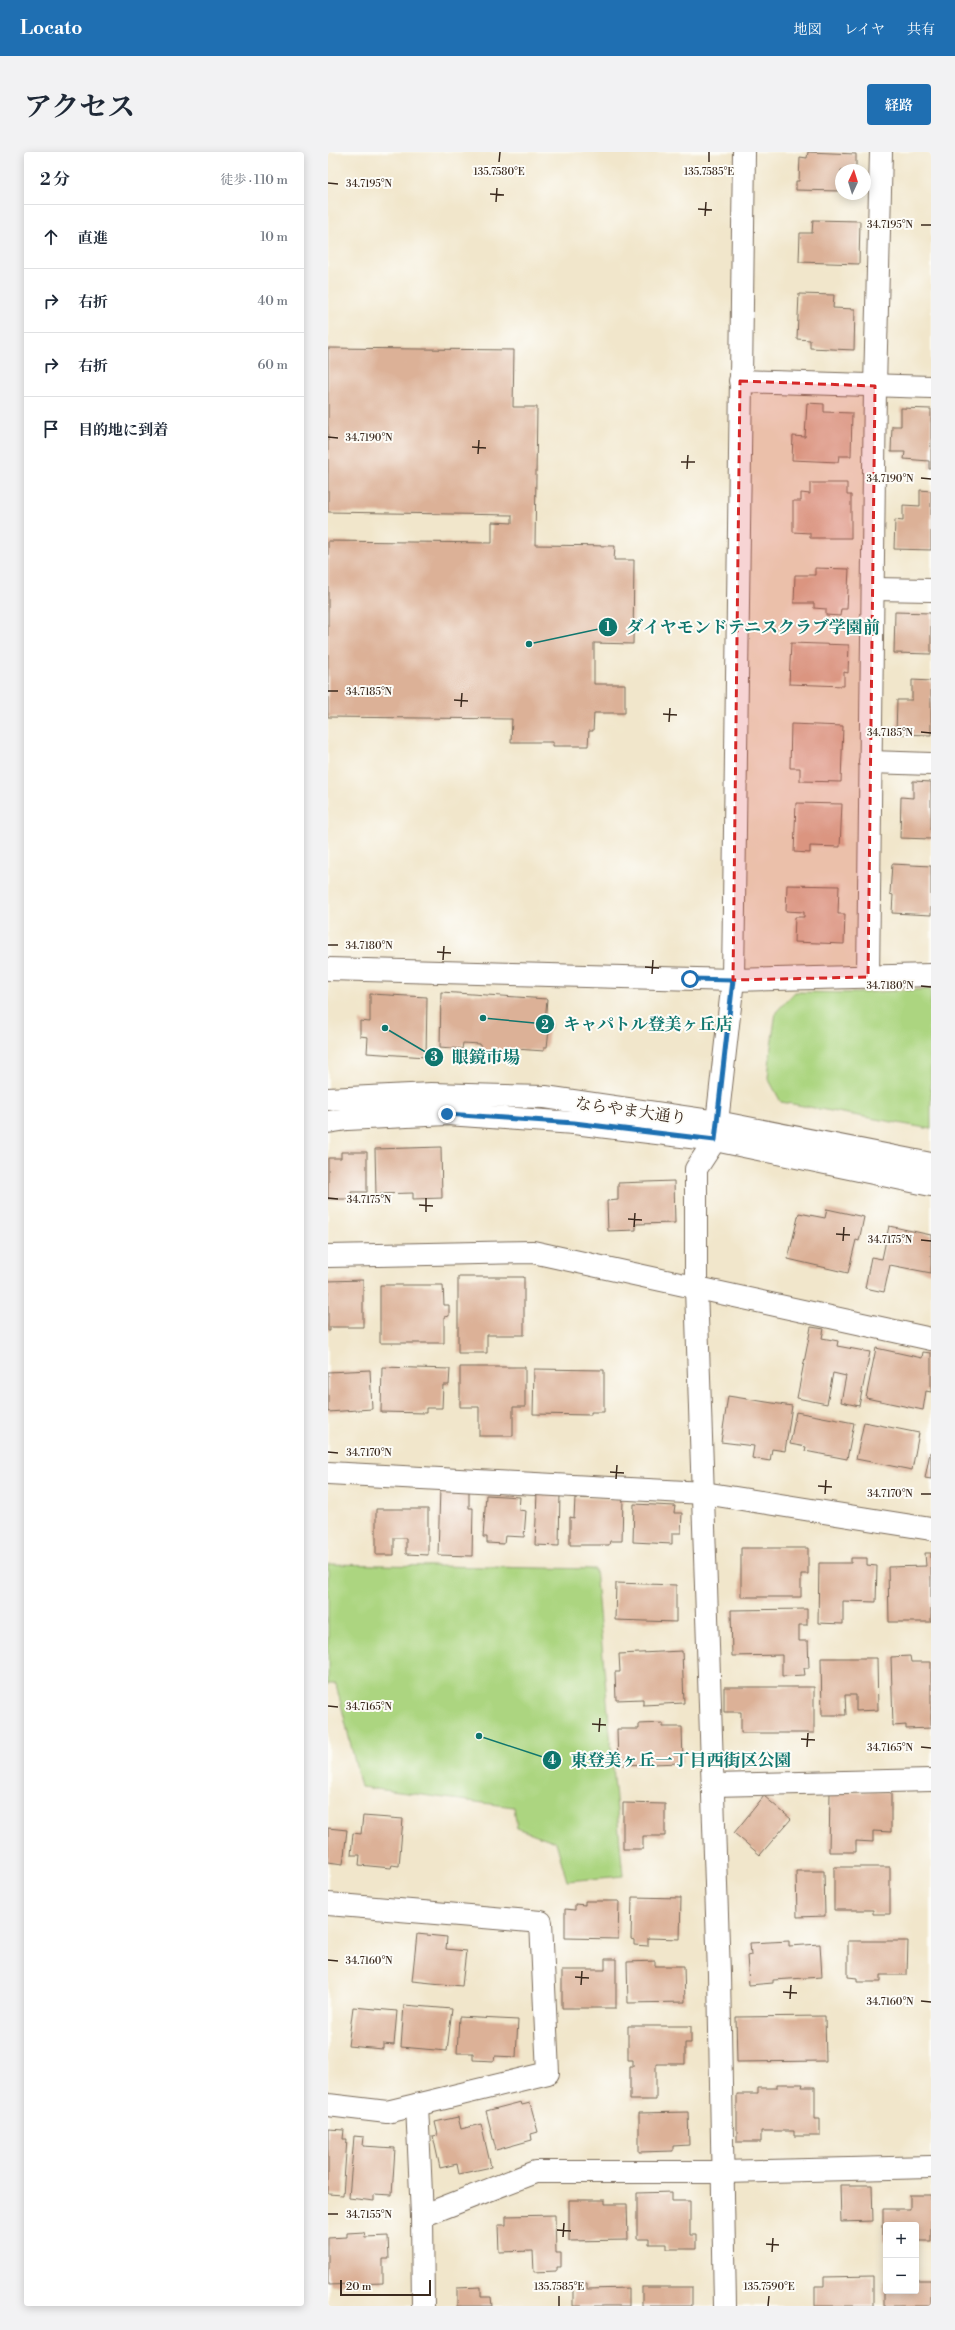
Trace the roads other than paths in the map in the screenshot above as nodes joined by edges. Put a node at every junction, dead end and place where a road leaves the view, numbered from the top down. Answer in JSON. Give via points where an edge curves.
{"nodes":[{"id":1,"x":744,"y":152,"type":"edge"},
{"id":2,"x":881,"y":152,"type":"edge"},
{"id":3,"x":740,"y":381,"type":"junction"},
{"id":4,"x":875,"y":386,"type":"junction"},
{"id":5,"x":931,"y":387,"type":"edge"},
{"id":6,"x":874,"y":589,"type":"junction"},
{"id":7,"x":931,"y":590,"type":"edge"},
{"id":8,"x":870,"y":762,"type":"junction"},
{"id":9,"x":931,"y":764,"type":"edge"},
{"id":10,"x":328,"y":969,"type":"edge"},
{"id":11,"x":931,"y":975,"type":"edge"},
{"id":12,"x":868,"y":977,"type":"junction"},
{"id":13,"x":733,"y":980,"type":"junction"},
{"id":14,"x":328,"y":1099,"type":"edge"},
{"id":15,"x":328,"y":1122,"type":"edge"},
{"id":16,"x":716,"y":1131,"type":"junction"},
{"id":17,"x":931,"y":1164,"type":"edge"},
{"id":18,"x":931,"y":1185,"type":"edge"},
{"id":19,"x":328,"y":1256,"type":"edge"},
{"id":20,"x":696,"y":1288,"type":"junction"},
{"id":21,"x":931,"y":1339,"type":"edge"},
{"id":22,"x":328,"y":1474,"type":"edge"},
{"id":23,"x":704,"y":1493,"type":"junction"},
{"id":24,"x":931,"y":1528,"type":"edge"},
{"id":25,"x":931,"y":1780,"type":"edge"},
{"id":26,"x":713,"y":1785,"type":"junction"},
{"id":27,"x":328,"y":1904,"type":"edge"},
{"id":28,"x":328,"y":2104,"type":"edge"},
{"id":29,"x":417,"y":2105,"type":"junction"},
{"id":30,"x":931,"y":2167,"type":"edge"},
{"id":31,"x":722,"y":2172,"type":"junction"},
{"id":32,"x":422,"y":2216,"type":"junction"},
{"id":33,"x":423,"y":2306,"type":"edge"},
{"id":34,"x":725,"y":2306,"type":"edge"}],
"edges":[{"from":1,"to":3,"type":"street"},
{"from":2,"to":4,"type":"street"},
{"from":3,"to":4,"type":"street"},
{"from":3,"to":13,"type":"street"},
{"from":4,"to":5,"type":"street"},
{"from":4,"to":6,"type":"street"},
{"from":6,"to":7,"type":"street"},
{"from":6,"to":8,"type":"street"},
{"from":8,"to":9,"type":"street"},
{"from":8,"to":12,"type":"street"},
{"from":10,"to":13,"type":"street"},
{"from":11,"to":12,"type":"street"},
{"from":12,"to":13,"type":"street"},
{"from":13,"to":16,"type":"street"},
{"from":14,"to":16,"type":"street","name":"ならやま大通り","via":[[431,1094],[545,1097]]},
{"from":15,"to":16,"type":"street","via":[[447,1114]]},
{"from":16,"to":17,"type":"street","name":"ならやま大通り"},
{"from":16,"to":18,"type":"street"},
{"from":16,"to":20,"type":"street","via":[[696,1169]]},
{"from":19,"to":20,"type":"street","via":[[532,1252]]},
{"from":20,"to":21,"type":"street"},
{"from":20,"to":23,"type":"street"},
{"from":22,"to":23,"type":"street"},
{"from":23,"to":24,"type":"street"},
{"from":23,"to":26,"type":"street"},
{"from":25,"to":26,"type":"street"},
{"from":26,"to":31,"type":"street"},
{"from":27,"to":29,"type":"street","via":[[541,1922],[548,2073]]},
{"from":28,"to":29,"type":"street","via":[[386,2112]]},
{"from":29,"to":32,"type":"street"},
{"from":30,"to":31,"type":"street"},
{"from":31,"to":32,"type":"street","via":[[535,2172]]},
{"from":31,"to":34,"type":"street"},
{"from":32,"to":33,"type":"street"}]}
